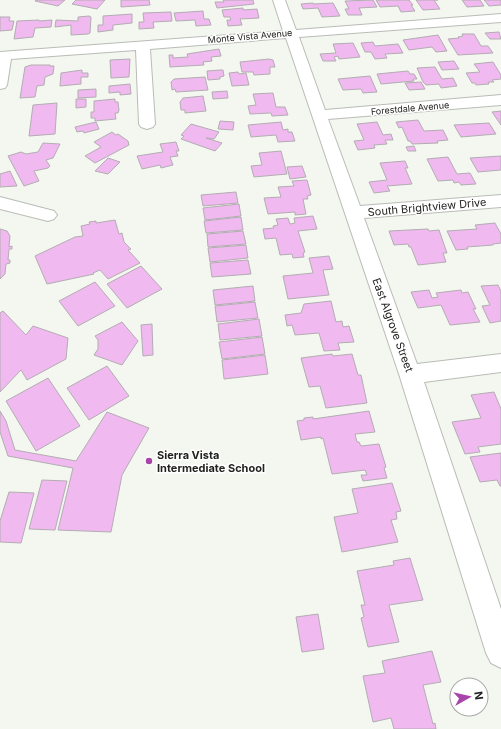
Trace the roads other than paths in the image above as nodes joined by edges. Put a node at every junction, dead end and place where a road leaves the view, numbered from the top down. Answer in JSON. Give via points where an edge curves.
{"nodes":[{"id":1,"x":279,"y":0,"type":"edge"},
{"id":2,"x":501,"y":18,"type":"edge"},
{"id":3,"x":290,"y":33,"type":"junction"},
{"id":4,"x":143,"y":46,"type":"junction"},
{"id":5,"x":2,"y":56,"type":"edge"},
{"id":6,"x":0,"y":86,"type":"edge"},
{"id":7,"x":501,"y":100,"type":"edge"},
{"id":8,"x":320,"y":115,"type":"junction"},
{"id":9,"x":147,"y":124,"type":"dead end"},
{"id":10,"x":501,"y":201,"type":"edge"},
{"id":11,"x":0,"y":202,"type":"edge"},
{"id":12,"x":353,"y":213,"type":"junction"},
{"id":13,"x":48,"y":215,"type":"dead end"},
{"id":14,"x":501,"y":363,"type":"edge"},
{"id":15,"x":410,"y":374,"type":"junction"},
{"id":16,"x":501,"y":653,"type":"edge"}],
"edges":[{"from":1,"to":3,"type":"street","name":"East Algrove Street"},
{"from":2,"to":3,"type":"street","name":"Monte Vista Avenue"},
{"from":3,"to":4,"type":"street","name":"Monte Vista Avenue"},
{"from":3,"to":8,"type":"street","name":"East Algrove Street"},
{"from":4,"to":5,"type":"street","name":"Monte Vista Avenue"},
{"from":4,"to":9,"type":"street"},
{"from":5,"to":6,"type":"street"},
{"from":7,"to":8,"type":"street","name":"Forestdale Avenue"},
{"from":8,"to":12,"type":"street","name":"East Algrove Street"},
{"from":10,"to":12,"type":"street","name":"South Brightview Drive"},
{"from":11,"to":13,"type":"street"},
{"from":12,"to":15,"type":"street","name":"East Algrove Street"},
{"from":14,"to":15,"type":"street"},
{"from":15,"to":16,"type":"street","name":"East Algrove Street"}]}
